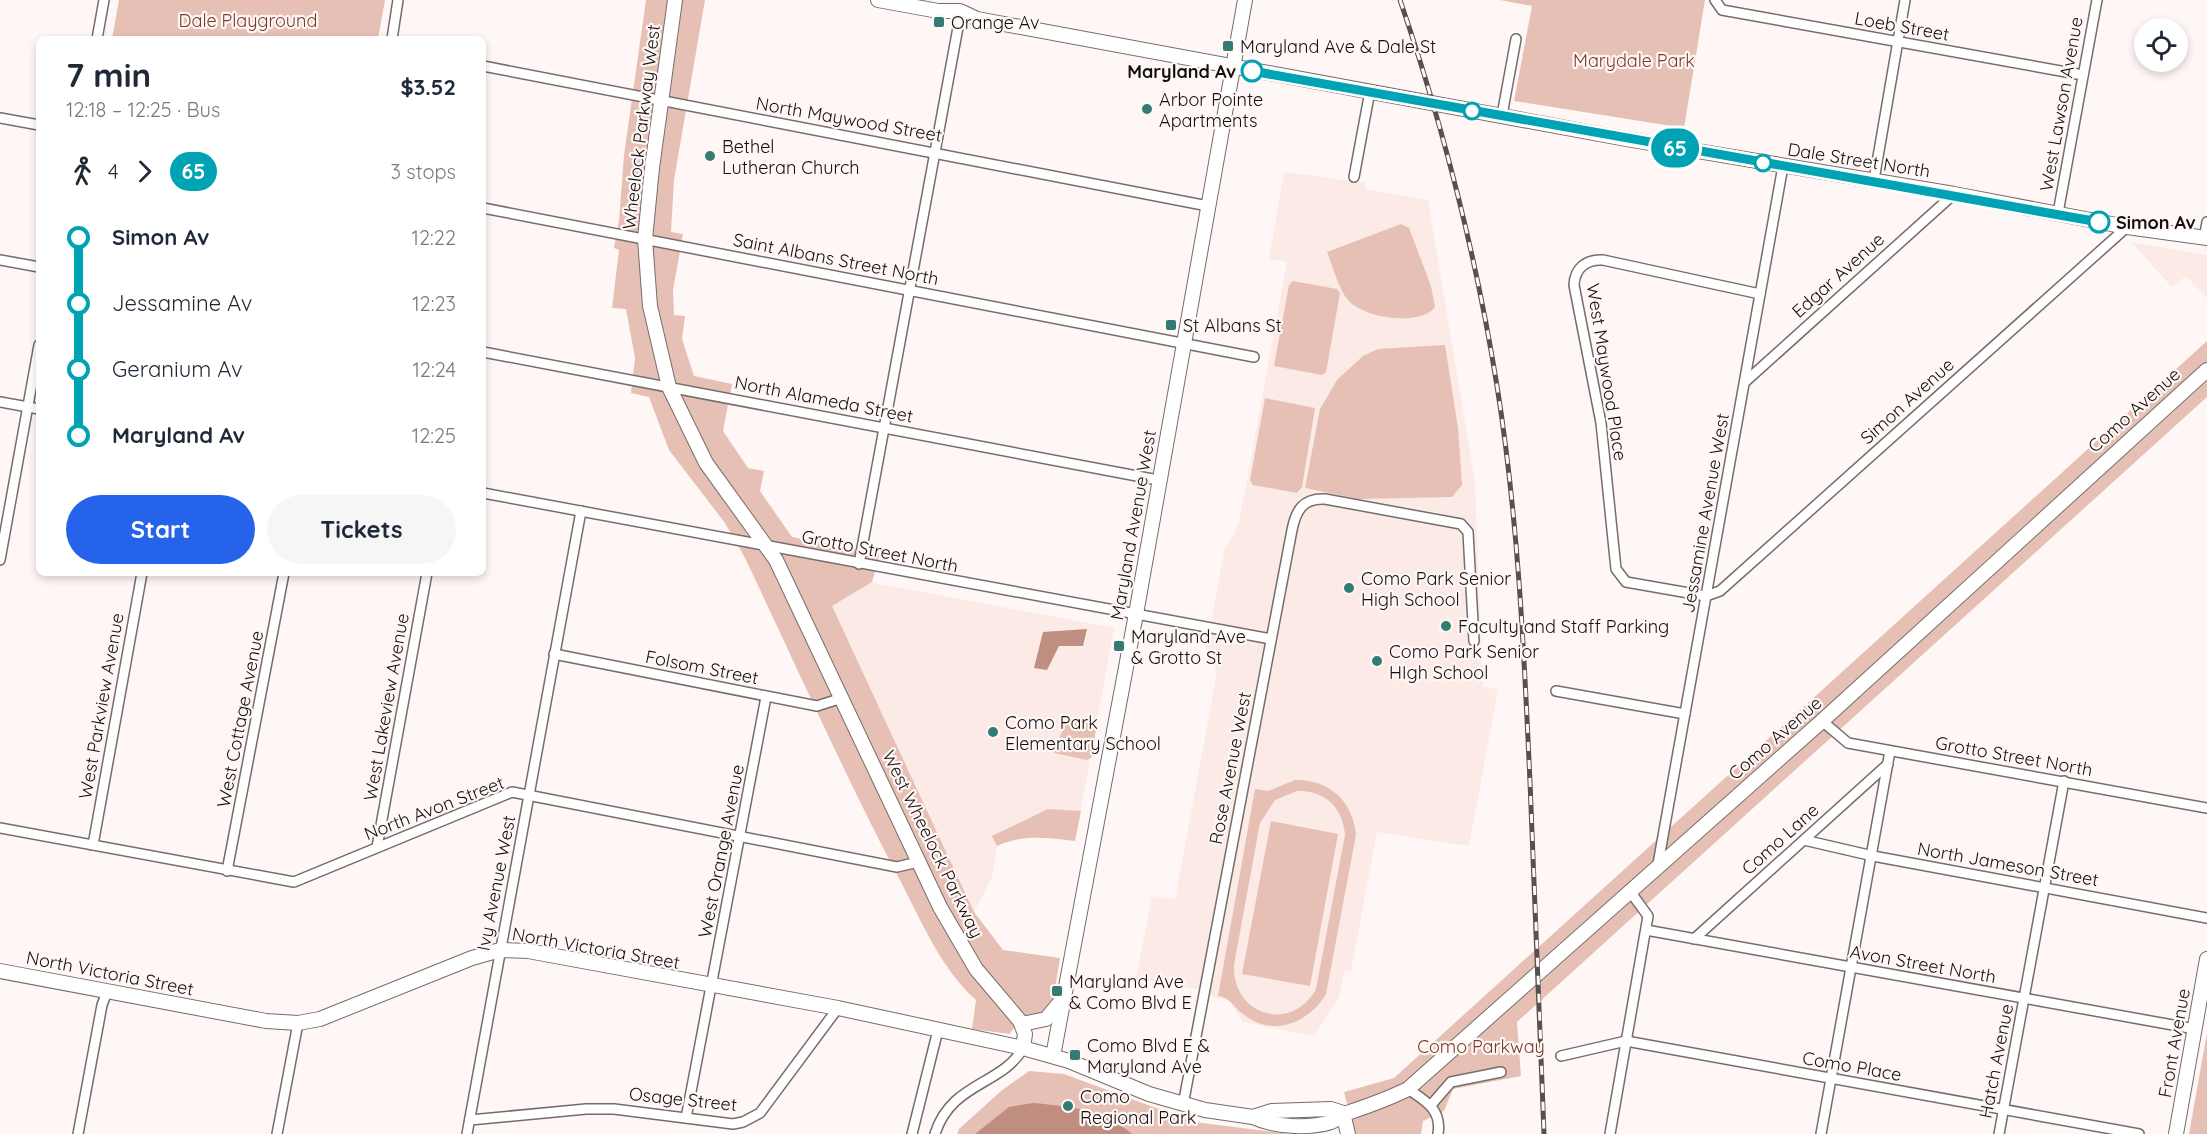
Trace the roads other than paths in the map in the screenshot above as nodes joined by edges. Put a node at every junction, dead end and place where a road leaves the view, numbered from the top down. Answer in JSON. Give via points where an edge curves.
{"nodes":[{"id":1,"x":104,"y":0,"type":"edge"},
{"id":2,"x":398,"y":0,"type":"edge"},
{"id":3,"x":675,"y":0,"type":"edge"},
{"id":4,"x":878,"y":0,"type":"edge"},
{"id":5,"x":1245,"y":0,"type":"edge"},
{"id":6,"x":1905,"y":0,"type":"edge"},
{"id":7,"x":2097,"y":0,"type":"edge"},
{"id":8,"x":1715,"y":3,"type":"edge"},
{"id":9,"x":959,"y":11,"type":"edge"},
{"id":10,"x":98,"y":36,"type":"edge"},
{"id":11,"x":392,"y":36,"type":"edge"},
{"id":12,"x":1516,"y":39,"type":"dead end"},
{"id":13,"x":1898,"y":42,"type":"junction"},
{"id":14,"x":486,"y":67,"type":"edge"},
{"id":15,"x":1233,"y":68,"type":"junction"},
{"id":16,"x":2083,"y":75,"type":"junction"},
{"id":17,"x":1370,"y":91,"type":"junction"},
{"id":18,"x":661,"y":101,"type":"junction"},
{"id":19,"x":1503,"y":115,"type":"junction"},
{"id":20,"x":0,"y":118,"type":"edge"},
{"id":21,"x":36,"y":124,"type":"edge"},
{"id":22,"x":935,"y":152,"type":"junction"},
{"id":23,"x":1783,"y":166,"type":"junction"},
{"id":24,"x":1354,"y":177,"type":"dead end"},
{"id":25,"x":1874,"y":180,"type":"junction"},
{"id":26,"x":1954,"y":194,"type":"junction"},
{"id":27,"x":1208,"y":206,"type":"junction"},
{"id":28,"x":486,"y":209,"type":"edge"},
{"id":29,"x":2058,"y":213,"type":"junction"},
{"id":30,"x":2207,"y":222,"type":"edge"},
{"id":31,"x":2127,"y":226,"type":"junction"},
{"id":32,"x":645,"y":239,"type":"junction"},
{"id":33,"x":2206,"y":239,"type":"edge"},
{"id":34,"x":0,"y":260,"type":"edge"},
{"id":35,"x":36,"y":266,"type":"edge"},
{"id":36,"x":909,"y":291,"type":"junction"},
{"id":37,"x":1760,"y":294,"type":"junction"},
{"id":38,"x":1184,"y":342,"type":"junction"},
{"id":39,"x":486,"y":353,"type":"edge"},
{"id":40,"x":1254,"y":357,"type":"dead end"},
{"id":41,"x":36,"y":362,"type":"edge"},
{"id":42,"x":2207,"y":370,"type":"edge"},
{"id":43,"x":1745,"y":382,"type":"junction"},
{"id":44,"x":669,"y":387,"type":"junction"},
{"id":45,"x":0,"y":402,"type":"edge"},
{"id":46,"x":28,"y":407,"type":"junction"},
{"id":47,"x":36,"y":408,"type":"edge"},
{"id":48,"x":884,"y":428,"type":"junction"},
{"id":49,"x":1158,"y":480,"type":"junction"},
{"id":50,"x":486,"y":494,"type":"edge"},
{"id":51,"x":581,"y":511,"type":"junction"},
{"id":52,"x":767,"y":546,"type":"junction"},
{"id":53,"x":0,"y":560,"type":"edge"},
{"id":54,"x":859,"y":564,"type":"junction"},
{"id":55,"x":141,"y":576,"type":"edge"},
{"id":56,"x":283,"y":576,"type":"edge"},
{"id":57,"x":426,"y":576,"type":"edge"},
{"id":58,"x":1707,"y":597,"type":"junction"},
{"id":59,"x":1136,"y":614,"type":"junction"},
{"id":60,"x":1271,"y":639,"type":"junction"},
{"id":61,"x":1474,"y":641,"type":"dead end"},
{"id":62,"x":555,"y":654,"type":"junction"},
{"id":63,"x":833,"y":680,"type":"joint"},
{"id":64,"x":1556,"y":691,"type":"dead end"},
{"id":65,"x":766,"y":697,"type":"junction"},
{"id":66,"x":842,"y":698,"type":"junction"},
{"id":67,"x":1685,"y":714,"type":"junction"},
{"id":68,"x":1822,"y":721,"type":"junction"},
{"id":69,"x":1890,"y":751,"type":"junction"},
{"id":70,"x":1888,"y":764,"type":"junction"},
{"id":71,"x":2064,"y":781,"type":"junction"},
{"id":72,"x":530,"y":795,"type":"junction"},
{"id":73,"x":2207,"y":808,"type":"edge"},
{"id":74,"x":0,"y":828,"type":"edge"},
{"id":75,"x":740,"y":838,"type":"junction"},
{"id":76,"x":1804,"y":840,"type":"junction"},
{"id":77,"x":93,"y":845,"type":"junction"},
{"id":78,"x":377,"y":847,"type":"junction"},
{"id":79,"x":1873,"y":856,"type":"junction"},
{"id":80,"x":918,"y":862,"type":"junction"},
{"id":81,"x":1658,"y":864,"type":"junction"},
{"id":82,"x":227,"y":871,"type":"junction"},
{"id":83,"x":2045,"y":888,"type":"junction"},
{"id":84,"x":1629,"y":890,"type":"junction"},
{"id":85,"x":2207,"y":918,"type":"edge"},
{"id":86,"x":1646,"y":930,"type":"junction"},
{"id":87,"x":1694,"y":939,"type":"junction"},
{"id":88,"x":501,"y":950,"type":"junction"},
{"id":89,"x":2207,"y":959,"type":"edge"},
{"id":90,"x":1851,"y":968,"type":"junction"},
{"id":91,"x":0,"y":971,"type":"edge"},
{"id":92,"x":711,"y":986,"type":"junction"},
{"id":93,"x":107,"y":992,"type":"junction"},
{"id":94,"x":1064,"y":996,"type":"junction"},
{"id":95,"x":2025,"y":999,"type":"junction"},
{"id":96,"x":838,"y":1008,"type":"junction"},
{"id":97,"x":298,"y":1023,"type":"junction"},
{"id":98,"x":1022,"y":1024,"type":"junction"},
{"id":99,"x":2195,"y":1029,"type":"junction"},
{"id":100,"x":938,"y":1030,"type":"junction"},
{"id":101,"x":1626,"y":1041,"type":"junction"},
{"id":102,"x":1023,"y":1048,"type":"junction"},
{"id":103,"x":1053,"y":1056,"type":"junction"},
{"id":104,"x":1561,"y":1056,"type":"dead end"},
{"id":105,"x":1501,"y":1072,"type":"dead end"},
{"id":106,"x":1831,"y":1079,"type":"junction"},
{"id":107,"x":1408,"y":1089,"type":"junction"},
{"id":108,"x":1183,"y":1105,"type":"junction"},
{"id":109,"x":1431,"y":1105,"type":"junction"},
{"id":110,"x":2004,"y":1109,"type":"junction"},
{"id":111,"x":1253,"y":1117,"type":"junction"},
{"id":112,"x":686,"y":1118,"type":"junction"},
{"id":113,"x":1336,"y":1119,"type":"edge"},
{"id":114,"x":470,"y":1120,"type":"junction"},
{"id":115,"x":1301,"y":1124,"type":"junction"},
{"id":116,"x":78,"y":1134,"type":"edge"},
{"id":117,"x":277,"y":1134,"type":"edge"},
{"id":118,"x":467,"y":1134,"type":"edge"},
{"id":119,"x":912,"y":1134,"type":"edge"},
{"id":120,"x":935,"y":1134,"type":"edge"},
{"id":121,"x":1322,"y":1134,"type":"edge"},
{"id":122,"x":1348,"y":1134,"type":"edge"},
{"id":123,"x":1438,"y":1134,"type":"edge"},
{"id":124,"x":1610,"y":1134,"type":"edge"},
{"id":125,"x":1821,"y":1134,"type":"edge"},
{"id":126,"x":1999,"y":1134,"type":"edge"},
{"id":127,"x":2139,"y":1134,"type":"edge"},
{"id":128,"x":2176,"y":1134,"type":"edge"}],
"edges":[{"from":1,"to":10,"type":"street"},
{"from":2,"to":11,"type":"street"},
{"from":3,"to":18,"type":"street","name":"Wheelock Parkway West"},
{"from":4,"to":9,"type":"street"},
{"from":5,"to":15,"type":"street","name":"Maryland Avenue West"},
{"from":6,"to":13,"type":"street"},
{"from":7,"to":16,"type":"street","name":"West Lawson Avenue"},
{"from":8,"to":13,"type":"street","name":"Loeb Street","via":[[1722,10]]},
{"from":9,"to":15,"type":"street","name":"Dale Street North","via":[[977,19]]},
{"from":9,"to":22,"type":"street"},
{"from":12,"to":19,"type":"street"},
{"from":13,"to":16,"type":"street","name":"Loeb Street"},
{"from":13,"to":25,"type":"street"},
{"from":14,"to":18,"type":"street","name":"North Maywood Street"},
{"from":15,"to":17,"type":"street","name":"Dale Street North"},
{"from":15,"to":27,"type":"street","name":"Maryland Avenue West"},
{"from":16,"to":29,"type":"street","name":"West Lawson Avenue"},
{"from":17,"to":19,"type":"street","name":"Dale Street North"},
{"from":17,"to":24,"type":"street"},
{"from":18,"to":22,"type":"street","name":"North Maywood Street"},
{"from":18,"to":32,"type":"street","name":"Wheelock Parkway West"},
{"from":19,"to":23,"type":"street","name":"Dale Street North"},
{"from":20,"to":21,"type":"street"},
{"from":22,"to":27,"type":"street","name":"North Maywood Street"},
{"from":22,"to":36,"type":"street"},
{"from":23,"to":25,"type":"street","name":"Dale Street North"},
{"from":23,"to":37,"type":"street","name":"Jessamine Avenue West"},
{"from":25,"to":26,"type":"street","name":"Dale Street North"},
{"from":26,"to":29,"type":"street","name":"Dale Street North"},
{"from":26,"to":43,"type":"street","name":"Edgar Avenue"},
{"from":27,"to":38,"type":"street","name":"Maryland Avenue West"},
{"from":28,"to":32,"type":"street","name":"Saint Albans Street North"},
{"from":29,"to":31,"type":"street","name":"Dale Street North"},
{"from":30,"to":33,"type":"street"},
{"from":31,"to":33,"type":"street","name":"Dale Street North"},
{"from":31,"to":58,"type":"street","name":"Simon Avenue","via":[[1720,591]]},
{"from":32,"to":36,"type":"street","name":"Saint Albans Street North"},
{"from":32,"to":44,"type":"street","name":"Wheelock Parkway West","via":[[650,306]]},
{"from":34,"to":35,"type":"street"},
{"from":36,"to":38,"type":"street","name":"Saint Albans Street North"},
{"from":36,"to":48,"type":"street"},
{"from":37,"to":43,"type":"street","name":"Jessamine Avenue West"},
{"from":37,"to":58,"type":"street","name":"West Maywood Place","via":[[1600,260],[1587,263],[1575,279],[1601,423],[1617,573],[1626,582]]},
{"from":38,"to":40,"type":"street","name":"Saint Albans Street North"},
{"from":38,"to":49,"type":"street","name":"Maryland Avenue West"},
{"from":39,"to":44,"type":"street","name":"North Alameda Street"},
{"from":41,"to":46,"type":"street"},
{"from":42,"to":68,"type":"street","name":"Como Avenue"},
{"from":43,"to":58,"type":"street","name":"Jessamine Avenue West"},
{"from":44,"to":48,"type":"street","name":"North Alameda Street"},
{"from":44,"to":52,"type":"street","name":"Wheelock Parkway West","via":[[706,463]]},
{"from":45,"to":46,"type":"street"},
{"from":46,"to":47,"type":"street"},
{"from":46,"to":53,"type":"street"},
{"from":48,"to":49,"type":"street","name":"North Alameda Street"},
{"from":48,"to":54,"type":"street"},
{"from":49,"to":59,"type":"street","name":"Maryland Avenue West"},
{"from":50,"to":51,"type":"street","name":"Grotto Street North"},
{"from":51,"to":52,"type":"street","name":"Grotto Street North"},
{"from":51,"to":62,"type":"street","name":"Ivy Avenue West"},
{"from":52,"to":54,"type":"street","name":"Grotto Street North"},
{"from":52,"to":63,"type":"street","name":"Wheelock Parkway West"},
{"from":54,"to":59,"type":"street","name":"Grotto Street North"},
{"from":55,"to":77,"type":"street","name":"West Parkview Avenue"},
{"from":56,"to":82,"type":"street","name":"West Cottage Avenue"},
{"from":57,"to":78,"type":"street","name":"West Lakeview Avenue"},
{"from":58,"to":67,"type":"street","name":"Jessamine Avenue West"},
{"from":59,"to":60,"type":"street","name":"Grotto Street North"},
{"from":59,"to":94,"type":"street","name":"Maryland Avenue West"},
{"from":60,"to":61,"type":"street","name":"Rose Avenue West","via":[[1298,509],[1314,498],[1461,524],[1468,532]]},
{"from":60,"to":108,"type":"street","name":"Rose Avenue West"},
{"from":62,"to":65,"type":"street","name":"Folsom Street"},
{"from":62,"to":72,"type":"street","name":"Ivy Avenue West"},
{"from":63,"to":66,"type":"street","name":"West Wheelock Parkway"},
{"from":64,"to":67,"type":"street"},
{"from":65,"to":66,"type":"street","name":"Folsom Street","via":[[818,706]]},
{"from":65,"to":75,"type":"street","name":"West Orange Avenue"},
{"from":66,"to":80,"type":"street","name":"West Wheelock Parkway"},
{"from":67,"to":81,"type":"street","name":"Jessamine Avenue West"},
{"from":68,"to":69,"type":"street","name":"Grotto Street North","via":[[1848,743]]},
{"from":68,"to":81,"type":"street","name":"Como Avenue"},
{"from":69,"to":70,"type":"street"},
{"from":69,"to":71,"type":"street","name":"Grotto Street North"},
{"from":70,"to":76,"type":"street","name":"Como Lane"},
{"from":70,"to":79,"type":"street"},
{"from":71,"to":73,"type":"street","name":"Grotto Street North"},
{"from":71,"to":83,"type":"street","name":"Hatch Avenue"},
{"from":72,"to":75,"type":"street","name":"North Avon Street"},
{"from":72,"to":78,"type":"street","name":"North Avon Street","via":[[512,792]]},
{"from":72,"to":88,"type":"street","name":"Ivy Avenue West"},
{"from":74,"to":77,"type":"street","name":"North Avon Street"},
{"from":75,"to":80,"type":"street","name":"North Avon Street","via":[[897,867]]},
{"from":75,"to":92,"type":"street","name":"West Orange Avenue"},
{"from":76,"to":79,"type":"street","name":"North Jameson Street"},
{"from":76,"to":87,"type":"street","name":"Como Lane"},
{"from":77,"to":82,"type":"street","name":"North Avon Street"},
{"from":78,"to":82,"type":"street","name":"North Avon Street","via":[[294,882]]},
{"from":79,"to":83,"type":"street","name":"North Jameson Street"},
{"from":79,"to":90,"type":"street"},
{"from":80,"to":98,"type":"street","name":"West Wheelock Parkway","via":[[970,960]]},
{"from":81,"to":84,"type":"street","name":"Como Avenue"},
{"from":83,"to":85,"type":"street","name":"North Jameson Street"},
{"from":83,"to":95,"type":"street","name":"Hatch Avenue"},
{"from":84,"to":86,"type":"street","via":[[1648,916]]},
{"from":84,"to":107,"type":"street","name":"Como Avenue"},
{"from":86,"to":87,"type":"street","name":"Avon Street North"},
{"from":86,"to":101,"type":"street"},
{"from":87,"to":90,"type":"street","name":"Avon Street North"},
{"from":88,"to":92,"type":"street","name":"North Victoria Street","via":[[528,951]]},
{"from":88,"to":97,"type":"street","name":"North Victoria Street","via":[[320,1019]]},
{"from":88,"to":114,"type":"street","name":"Ivy Avenue West"},
{"from":89,"to":99,"type":"street","name":"Front Avenue"},
{"from":90,"to":95,"type":"street","name":"Avon Street North"},
{"from":90,"to":106,"type":"street"},
{"from":91,"to":93,"type":"street","name":"North Victoria Street"},
{"from":92,"to":96,"type":"street","name":"North Victoria Street"},
{"from":92,"to":112,"type":"street","name":"West Orange Avenue"},
{"from":93,"to":97,"type":"street","name":"North Victoria Street","via":[[266,1021]]},
{"from":93,"to":116,"type":"street"},
{"from":94,"to":98,"type":"street","via":[[1046,1019]]},
{"from":94,"to":103,"type":"street","name":"Maryland Avenue West"},
{"from":95,"to":99,"type":"street","name":"Avon Street North"},
{"from":95,"to":110,"type":"street","name":"Hatch Avenue"},
{"from":96,"to":100,"type":"street","name":"North Victoria Street"},
{"from":96,"to":112,"type":"street","name":"Osage Street","via":[[760,1113],[733,1124]]},
{"from":97,"to":117,"type":"street"},
{"from":98,"to":102,"type":"street"},
{"from":99,"to":128,"type":"street","name":"Front Avenue"},
{"from":100,"to":102,"type":"street","name":"North Victoria Street"},
{"from":100,"to":119,"type":"street"},
{"from":101,"to":104,"type":"street","name":"Como Place"},
{"from":101,"to":106,"type":"street","name":"Como Place"},
{"from":101,"to":124,"type":"street"},
{"from":102,"to":103,"type":"street","name":"North Victoria Street"},
{"from":102,"to":120,"type":"street","via":[[1017,1060],[955,1101]]},
{"from":103,"to":108,"type":"street","name":"North Victoria Street"},
{"from":105,"to":109,"type":"street","via":[[1451,1083]]},
{"from":106,"to":110,"type":"street","name":"Como Place"},
{"from":106,"to":125,"type":"street"},
{"from":107,"to":109,"type":"street"},
{"from":107,"to":113,"type":"street","name":"Como Avenue"},
{"from":108,"to":111,"type":"street","name":"North Victoria Street"},
{"from":109,"to":123,"type":"street","via":[[1440,1122]]},
{"from":110,"to":126,"type":"street","name":"Hatch Avenue"},
{"from":110,"to":127,"type":"street","name":"Como Place"},
{"from":111,"to":113,"type":"street","via":[[1272,1111]]},
{"from":111,"to":115,"type":"street","name":"North Victoria Street","via":[[1268,1124]]},
{"from":112,"to":114,"type":"street","name":"Osage Street","via":[[586,1109]]},
{"from":113,"to":115,"type":"street","name":"North Victoria Street"},
{"from":113,"to":122,"type":"street"},
{"from":114,"to":118,"type":"street","name":"Ivy Avenue West"},
{"from":115,"to":121,"type":"street"}]}
